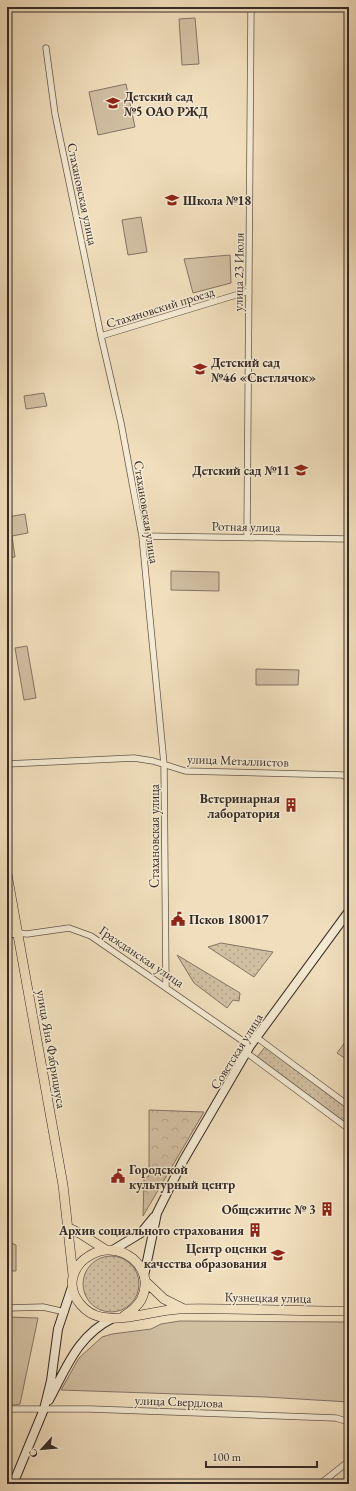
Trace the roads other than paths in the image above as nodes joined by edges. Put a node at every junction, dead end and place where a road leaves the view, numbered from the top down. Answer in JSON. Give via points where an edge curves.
{"nodes":[{"id":1,"x":251,"y":7,"type":"edge"},
{"id":2,"x":46,"y":48,"type":"dead end"},
{"id":3,"x":249,"y":291,"type":"junction"},
{"id":4,"x":101,"y":336,"type":"junction"},
{"id":5,"x":142,"y":536,"type":"junction"},
{"id":6,"x":247,"y":537,"type":"junction"},
{"id":7,"x":349,"y":539,"type":"edge"},
{"id":8,"x":7,"y":764,"type":"edge"},
{"id":9,"x":164,"y":764,"type":"junction"},
{"id":10,"x":349,"y":779,"type":"edge"},
{"id":11,"x":7,"y":874,"type":"edge"},
{"id":12,"x":349,"y":911,"type":"edge"},
{"id":13,"x":7,"y":933,"type":"edge"},
{"id":14,"x":18,"y":933,"type":"junction"},
{"id":15,"x":166,"y":987,"type":"junction"},
{"id":16,"x":256,"y":1037,"type":"junction"},
{"id":17,"x":248,"y":1049,"type":"junction"},
{"id":18,"x":349,"y":1106,"type":"edge"},
{"id":19,"x":349,"y":1129,"type":"edge"},
{"id":20,"x":157,"y":1213,"type":"junction"},
{"id":21,"x":69,"y":1228,"type":"junction"},
{"id":22,"x":110,"y":1250,"type":"junction"},
{"id":23,"x":73,"y":1275,"type":"junction"},
{"id":24,"x":145,"y":1278,"type":"junction"},
{"id":25,"x":72,"y":1287,"type":"junction"},
{"id":26,"x":7,"y":1308,"type":"edge"},
{"id":27,"x":187,"y":1310,"type":"junction"},
{"id":28,"x":349,"y":1311,"type":"edge"},
{"id":29,"x":65,"y":1312,"type":"junction"},
{"id":30,"x":124,"y":1316,"type":"junction"},
{"id":31,"x":113,"y":1318,"type":"junction"},
{"id":32,"x":7,"y":1409,"type":"edge"},
{"id":33,"x":44,"y":1409,"type":"junction"},
{"id":34,"x":349,"y":1422,"type":"edge"},
{"id":35,"x":349,"y":1461,"type":"edge"},
{"id":36,"x":13,"y":1484,"type":"edge"},
{"id":37,"x":320,"y":1484,"type":"edge"}],
"edges":[{"from":1,"to":3,"type":"street","name":"улица 23 Июля"},
{"from":2,"to":4,"type":"street","name":"Стахановская улица","via":[[55,114]]},
{"from":3,"to":4,"type":"street","name":"Стахановский проезд"},
{"from":3,"to":6,"type":"street","name":"улица 23 Июля"},
{"from":4,"to":5,"type":"street","name":"Стахановская улица","via":[[121,423]]},
{"from":5,"to":6,"type":"street","name":"Ротная улица"},
{"from":5,"to":9,"type":"street","name":"Стахановская улица"},
{"from":6,"to":7,"type":"street","name":"Ротная улица"},
{"from":8,"to":9,"type":"street","name":"улица Металлистов","via":[[134,758]]},
{"from":9,"to":10,"type":"street","name":"улица Металлистов","via":[[185,771],[343,774]]},
{"from":9,"to":15,"type":"street","name":"Стахановская улица"},
{"from":11,"to":14,"type":"main road","name":"улица Яна Фабрициуса"},
{"from":12,"to":16,"type":"street","name":"Советская улица"},
{"from":13,"to":14,"type":"street","name":"Гражданская улица"},
{"from":14,"to":15,"type":"street","name":"Гражданская улица","via":[[69,928],[79,930]]},
{"from":14,"to":21,"type":"main road","name":"улица Яна Фабрициуса"},
{"from":15,"to":17,"type":"street","name":"Гражданская улица"},
{"from":16,"to":17,"type":"street","name":"Советская улица"},
{"from":16,"to":18,"type":"street"},
{"from":17,"to":19,"type":"street","name":"Гражданская улица"},
{"from":17,"to":20,"type":"street","name":"Советская улица","via":[[183,1161]]},
{"from":20,"to":22,"type":"street","name":"Советская улица","via":[[141,1233]]},
{"from":20,"to":24,"type":"street","name":"Советская улица"},
{"from":21,"to":22,"type":"main road"},
{"from":21,"to":23,"type":"main road","name":"улица Яна Фабрициуса"},
{"from":22,"to":23,"type":"main road","via":[[90,1255],[82,1260]]},
{"from":22,"to":24,"type":"main road","via":[[121,1251],[136,1260]]},
{"from":23,"to":25,"type":"main road"},
{"from":24,"to":27,"type":"main road","name":"Кузнецкая улица","via":[[170,1303]]},
{"from":24,"to":30,"type":"main road","via":[[140,1301]]},
{"from":25,"to":29,"type":"street"},
{"from":25,"to":31,"type":"main road","via":[[76,1298],[91,1314]]},
{"from":26,"to":29,"type":"street","via":[[43,1307]]},
{"from":27,"to":28,"type":"main road","name":"Кузнецкая улица"},
{"from":27,"to":30,"type":"main road","name":"Кузнецкая улица"},
{"from":29,"to":33,"type":"street","via":[[58,1330],[51,1382]]},
{"from":30,"to":31,"type":"main road"},
{"from":31,"to":33,"type":"street","via":[[98,1325],[79,1345]]},
{"from":32,"to":33,"type":"street","name":"улица Свердлова"},
{"from":33,"to":34,"type":"street","name":"улица Свердлова","via":[[329,1418]]},
{"from":33,"to":36,"type":"street"},
{"from":35,"to":37,"type":"street"}]}
